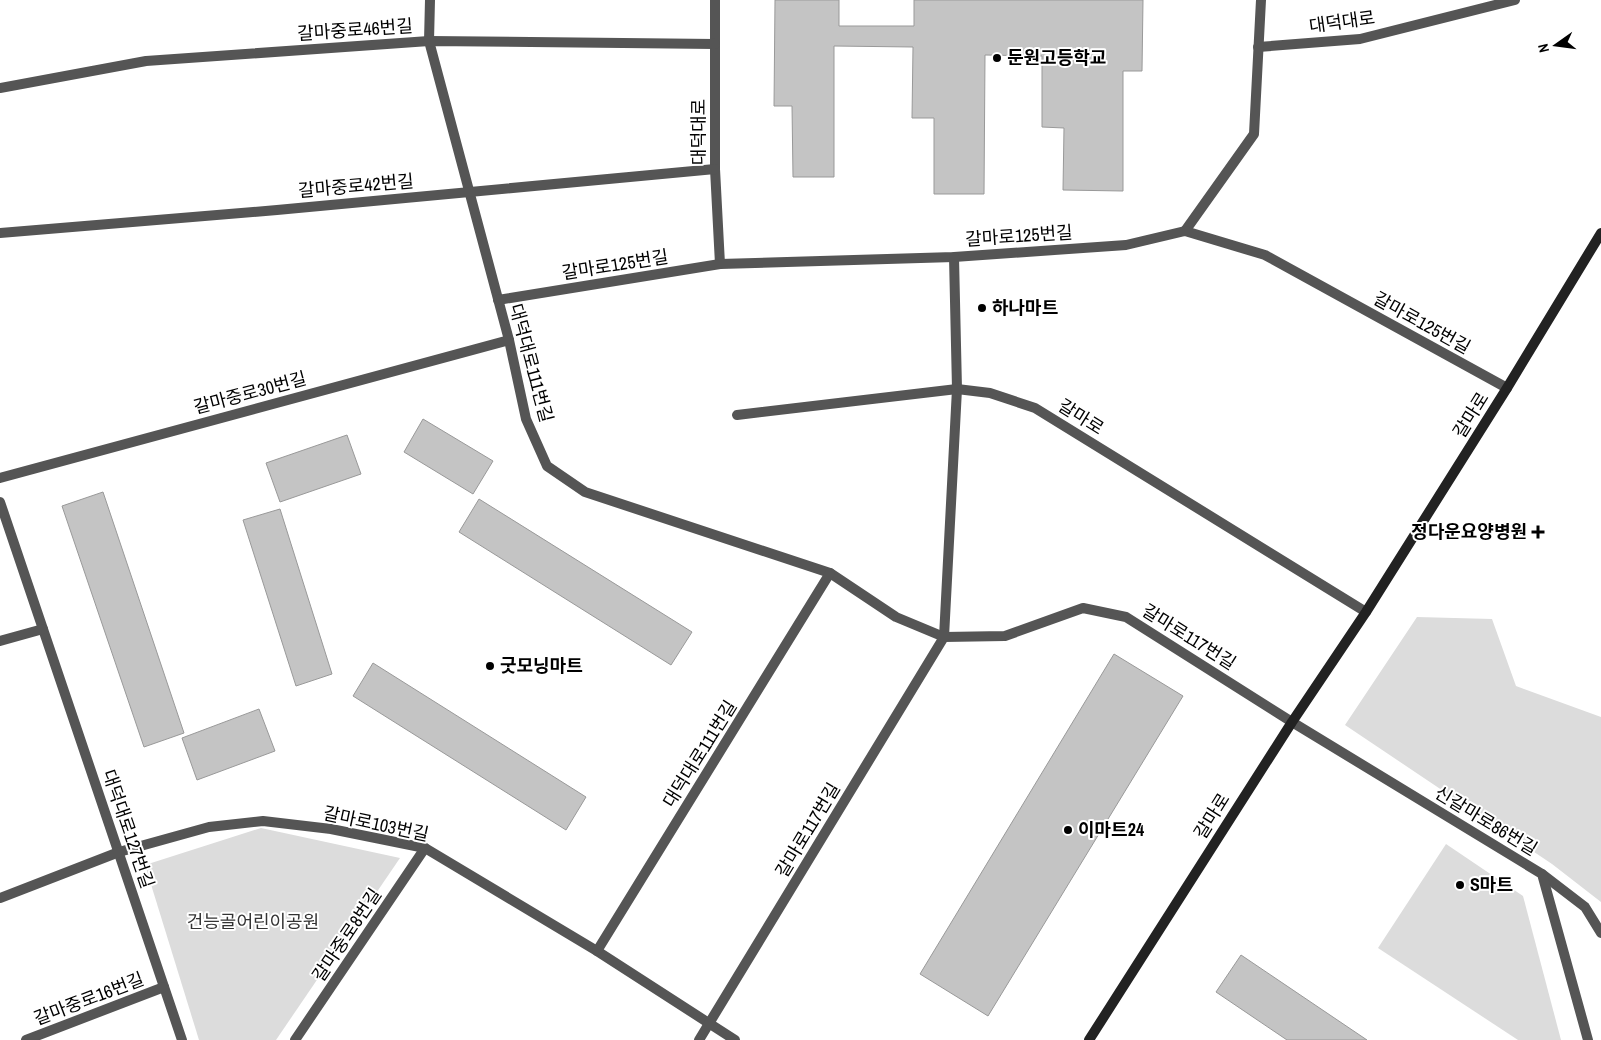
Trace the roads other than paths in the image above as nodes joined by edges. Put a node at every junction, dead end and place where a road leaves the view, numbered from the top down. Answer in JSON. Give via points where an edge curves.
{"nodes":[{"id":1,"x":430,"y":0,"type":"edge"},
{"id":2,"x":715,"y":0,"type":"edge"},
{"id":3,"x":1261,"y":0,"type":"edge"},
{"id":4,"x":1515,"y":0,"type":"edge"},
{"id":5,"x":429,"y":40,"type":"junction"},
{"id":6,"x":715,"y":44,"type":"junction"},
{"id":7,"x":1258,"y":48,"type":"junction"},
{"id":8,"x":0,"y":88,"type":"edge"},
{"id":9,"x":715,"y":169,"type":"junction"},
{"id":10,"x":470,"y":192,"type":"junction"},
{"id":11,"x":1185,"y":232,"type":"junction"},
{"id":12,"x":0,"y":233,"type":"edge"},
{"id":13,"x":1601,"y":233,"type":"edge"},
{"id":14,"x":954,"y":257,"type":"junction"},
{"id":15,"x":720,"y":264,"type":"junction"},
{"id":16,"x":498,"y":300,"type":"junction"},
{"id":17,"x":509,"y":340,"type":"junction"},
{"id":18,"x":1507,"y":388,"type":"junction"},
{"id":19,"x":957,"y":389,"type":"junction"},
{"id":20,"x":737,"y":415,"type":"dead end"},
{"id":21,"x":0,"y":478,"type":"edge"},
{"id":22,"x":0,"y":502,"type":"edge"},
{"id":23,"x":830,"y":573,"type":"junction"},
{"id":24,"x":1366,"y":612,"type":"junction"},
{"id":25,"x":43,"y":629,"type":"junction"},
{"id":26,"x":944,"y":636,"type":"junction"},
{"id":27,"x":0,"y":641,"type":"edge"},
{"id":28,"x":1292,"y":722,"type":"junction"},
{"id":29,"x":425,"y":848,"type":"junction"},
{"id":30,"x":119,"y":852,"type":"junction"},
{"id":31,"x":1542,"y":874,"type":"junction"},
{"id":32,"x":0,"y":898,"type":"edge"},
{"id":33,"x":1601,"y":933,"type":"edge"},
{"id":34,"x":597,"y":952,"type":"junction"},
{"id":35,"x":164,"y":987,"type":"junction"},
{"id":36,"x":710,"y":1024,"type":"junction"},
{"id":37,"x":26,"y":1040,"type":"edge"},
{"id":38,"x":182,"y":1040,"type":"edge"},
{"id":39,"x":295,"y":1040,"type":"edge"},
{"id":40,"x":700,"y":1040,"type":"edge"},
{"id":41,"x":735,"y":1040,"type":"edge"},
{"id":42,"x":1089,"y":1040,"type":"edge"},
{"id":43,"x":1588,"y":1040,"type":"edge"}],
"edges":[{"from":1,"to":5,"type":"street","name":"대덕대로111번길"},
{"from":2,"to":6,"type":"street","name":"대덕대로"},
{"from":3,"to":7,"type":"street"},
{"from":4,"to":7,"type":"street","name":"대덕대로","via":[[1360,39]]},
{"from":5,"to":6,"type":"street","name":"갈마중로46번길"},
{"from":5,"to":8,"type":"street","name":"갈마중로46번길","via":[[146,62]]},
{"from":5,"to":10,"type":"street","name":"대덕대로111번길"},
{"from":6,"to":9,"type":"street","name":"대덕대로"},
{"from":7,"to":11,"type":"street","via":[[1254,134]]},
{"from":9,"to":10,"type":"street","name":"갈마중로42번길"},
{"from":9,"to":15,"type":"street","name":"대덕대로"},
{"from":10,"to":12,"type":"street","name":"갈마중로42번길"},
{"from":10,"to":16,"type":"street","name":"대덕대로111번길"},
{"from":11,"to":14,"type":"street","name":"갈마로125번길","via":[[1126,245]]},
{"from":11,"to":18,"type":"street","name":"갈마로125번길","via":[[1265,255]]},
{"from":13,"to":18,"type":"main road","name":"갈마로"},
{"from":14,"to":15,"type":"street","name":"갈마로125번길"},
{"from":14,"to":19,"type":"street","name":"갈마로117번길"},
{"from":15,"to":16,"type":"street","name":"갈마로125번길"},
{"from":16,"to":17,"type":"street","name":"대덕대로111번길"},
{"from":17,"to":21,"type":"street","name":"갈마중로30번길"},
{"from":17,"to":23,"type":"street","name":"대덕대로111번길","via":[[526,419],[547,466],[585,492]]},
{"from":18,"to":24,"type":"main road","name":"갈마로"},
{"from":19,"to":20,"type":"street","name":"갈마로"},
{"from":19,"to":24,"type":"street","name":"갈마로","via":[[990,393],[1035,408]]},
{"from":19,"to":26,"type":"street","name":"갈마로117번길"},
{"from":22,"to":25,"type":"street","name":"대덕대로127번길"},
{"from":23,"to":26,"type":"street","name":"대덕대로111번길","via":[[896,617]]},
{"from":23,"to":34,"type":"street","name":"대덕대로111번길"},
{"from":24,"to":28,"type":"main road","name":"갈마로"},
{"from":25,"to":27,"type":"street"},
{"from":25,"to":30,"type":"street","name":"대덕대로127번길"},
{"from":26,"to":28,"type":"street","name":"갈마로117번길","via":[[1005,636],[1083,608],[1126,617]]},
{"from":26,"to":36,"type":"street","name":"갈마로117번길"},
{"from":28,"to":31,"type":"street","name":"신갈마로86번길"},
{"from":28,"to":42,"type":"main road","name":"갈마로"},
{"from":29,"to":30,"type":"street","name":"갈마로103번길","via":[[331,829],[263,821],[209,827]]},
{"from":29,"to":34,"type":"street","name":"갈마로103번길"},
{"from":29,"to":39,"type":"street","name":"갈마중로8번길"},
{"from":30,"to":32,"type":"street","name":"갈마로103번길"},
{"from":30,"to":35,"type":"street","name":"대덕대로127번길"},
{"from":31,"to":33,"type":"street","via":[[1585,906]]},
{"from":31,"to":43,"type":"street","name":"신갈마로86번길"},
{"from":34,"to":36,"type":"street","name":"갈마로103번길"},
{"from":35,"to":37,"type":"street","name":"갈마중로16번길"},
{"from":35,"to":38,"type":"street","name":"대덕대로127번길"},
{"from":36,"to":40,"type":"street","name":"갈마로117번길"},
{"from":36,"to":41,"type":"street","name":"갈마로103번길"}]}
